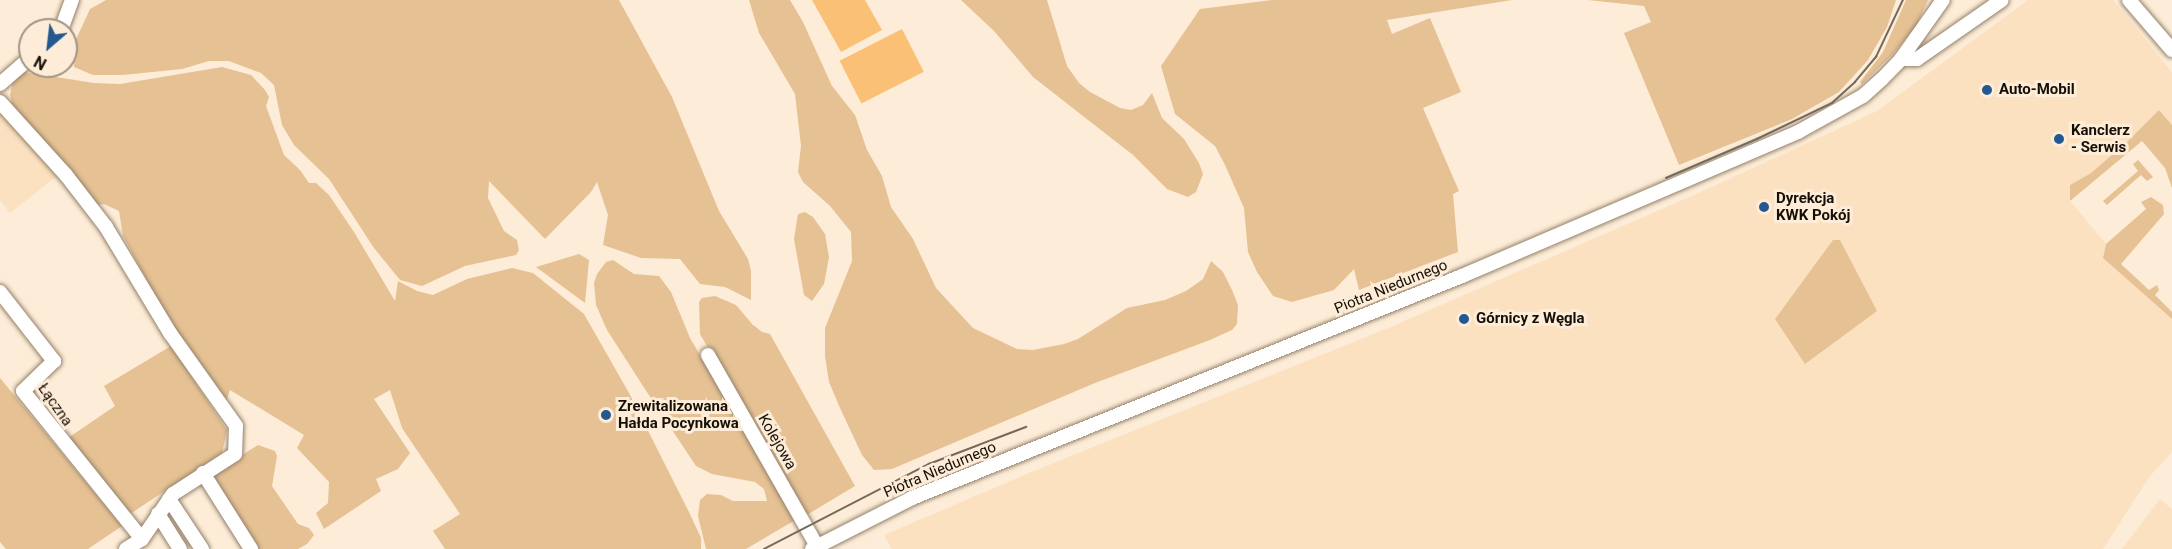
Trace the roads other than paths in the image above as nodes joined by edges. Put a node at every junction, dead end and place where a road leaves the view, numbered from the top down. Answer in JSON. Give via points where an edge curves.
{"nodes":[{"id":1,"x":72,"y":0,"type":"edge"},
{"id":2,"x":1943,"y":0,"type":"edge"},
{"id":3,"x":2002,"y":0,"type":"edge"},
{"id":4,"x":2129,"y":0,"type":"edge"},
{"id":5,"x":65,"y":18,"type":"edge"},
{"id":6,"x":2172,"y":50,"type":"edge"},
{"id":7,"x":1901,"y":59,"type":"junction"},
{"id":8,"x":18,"y":68,"type":"edge"},
{"id":9,"x":0,"y":84,"type":"edge"},
{"id":10,"x":0,"y":102,"type":"edge"},
{"id":11,"x":0,"y":292,"type":"edge"},
{"id":12,"x":708,"y":354,"type":"dead end"},
{"id":13,"x":202,"y":473,"type":"junction"},
{"id":14,"x":169,"y":499,"type":"junction"},
{"id":15,"x":158,"y":514,"type":"junction"},
{"id":16,"x":141,"y":539,"type":"junction"},
{"id":17,"x":814,"y":548,"type":"edge"},
{"id":18,"x":126,"y":549,"type":"edge"},
{"id":19,"x":180,"y":549,"type":"edge"},
{"id":20,"x":202,"y":549,"type":"edge"},
{"id":21,"x":251,"y":549,"type":"edge"}],
"edges":[{"from":1,"to":5,"type":"street"},
{"from":2,"to":7,"type":"street","name":"Piotra Niedurnego"},
{"from":3,"to":7,"type":"street","via":[[1917,59]]},
{"from":4,"to":6,"type":"street"},
{"from":7,"to":17,"type":"street","name":"Piotra Niedurnego","via":[[1863,96],[1798,132],[1462,276],[912,498]]},
{"from":8,"to":9,"type":"street"},
{"from":10,"to":13,"type":"street","via":[[106,227],[170,333],[236,426],[235,454]]},
{"from":11,"to":16,"type":"street","name":"Łączna","via":[[54,361],[22,391]]},
{"from":12,"to":17,"type":"street","name":"Kolejowa"},
{"from":13,"to":14,"type":"street"},
{"from":13,"to":21,"type":"street"},
{"from":14,"to":15,"type":"street"},
{"from":14,"to":20,"type":"street"},
{"from":15,"to":16,"type":"street"},
{"from":15,"to":19,"type":"street"},
{"from":16,"to":18,"type":"street"}]}
